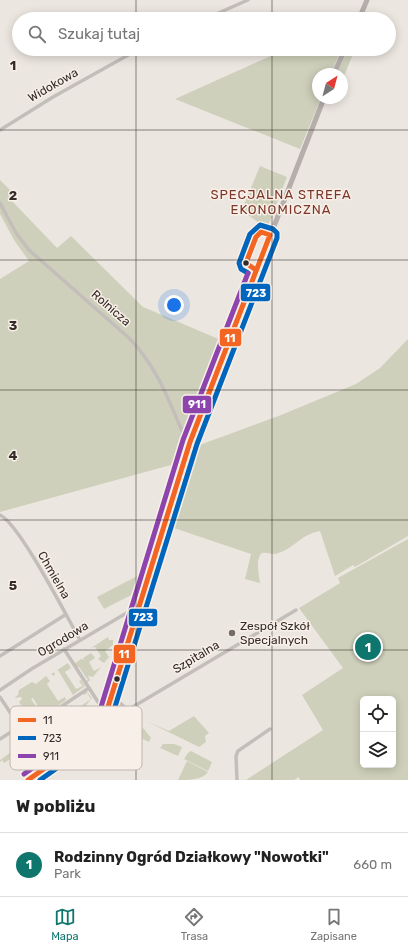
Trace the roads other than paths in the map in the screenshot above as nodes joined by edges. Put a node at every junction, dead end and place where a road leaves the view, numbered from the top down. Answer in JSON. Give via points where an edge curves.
{"nodes":[{"id":1,"x":248,"y":0,"type":"edge"},
{"id":2,"x":367,"y":0,"type":"edge"},
{"id":3,"x":221,"y":12,"type":"edge"},
{"id":4,"x":362,"y":12,"type":"edge"},
{"id":5,"x":126,"y":56,"type":"edge"},
{"id":6,"x":342,"y":56,"type":"edge"},
{"id":7,"x":337,"y":68,"type":"edge"},
{"id":8,"x":322,"y":104,"type":"edge"},
{"id":9,"x":0,"y":130,"type":"edge"},
{"id":10,"x":0,"y":203,"type":"edge"},
{"id":11,"x":190,"y":442,"type":"junction"},
{"id":12,"x":0,"y":515,"type":"edge"},
{"id":13,"x":296,"y":610,"type":"dead end"},
{"id":14,"x":138,"y":611,"type":"junction"},
{"id":15,"x":65,"y":615,"type":"junction"},
{"id":16,"x":80,"y":640,"type":"junction"},
{"id":17,"x":64,"y":650,"type":"junction"},
{"id":18,"x":0,"y":656,"type":"edge"},
{"id":19,"x":89,"y":688,"type":"junction"},
{"id":20,"x":0,"y":690,"type":"edge"},
{"id":21,"x":0,"y":697,"type":"edge"},
{"id":22,"x":110,"y":703,"type":"junction"},
{"id":23,"x":62,"y":706,"type":"edge"},
{"id":24,"x":109,"y":706,"type":"edge"},
{"id":25,"x":123,"y":706,"type":"edge"},
{"id":26,"x":135,"y":706,"type":"edge"},
{"id":27,"x":10,"y":713,"type":"edge"},
{"id":28,"x":270,"y":729,"type":"dead end"},
{"id":29,"x":10,"y":733,"type":"edge"},
{"id":30,"x":0,"y":740,"type":"edge"},
{"id":31,"x":42,"y":770,"type":"edge"},
{"id":32,"x":28,"y":780,"type":"edge"},
{"id":33,"x":237,"y":780,"type":"edge"}],
"edges":[{"from":1,"to":3,"type":"street"},
{"from":2,"to":4,"type":"street"},
{"from":5,"to":9,"type":"street","name":"Widokowa"},
{"from":6,"to":7,"type":"street"},
{"from":8,"to":11,"type":"street"},
{"from":10,"to":11,"type":"street","name":"Rolnicza","via":[[16,233],[29,250],[144,352],[163,386],[185,438]]},
{"from":11,"to":14,"type":"street"},
{"from":12,"to":15,"type":"street","name":"Chmielna","via":[[8,521],[34,559]]},
{"from":13,"to":26,"type":"street","name":"Szpitalna"},
{"from":14,"to":16,"type":"street","name":"Ogrodowa","via":[[130,611]]},
{"from":14,"to":22,"type":"street"},
{"from":15,"to":16,"type":"street","name":"Chmielna"},
{"from":15,"to":18,"type":"street"},
{"from":16,"to":17,"type":"street","name":"Ogrodowa"},
{"from":17,"to":19,"type":"street"},
{"from":17,"to":20,"type":"street","name":"Ogrodowa"},
{"from":19,"to":22,"type":"street","via":[[98,702]]},
{"from":19,"to":23,"type":"street"},
{"from":21,"to":27,"type":"street"},
{"from":22,"to":24,"type":"street"},
{"from":22,"to":25,"type":"street","via":[[120,703]]},
{"from":28,"to":33,"type":"street","via":[[238,751]]},
{"from":29,"to":30,"type":"street"},
{"from":31,"to":32,"type":"street","name":"Szpitalna"}]}
